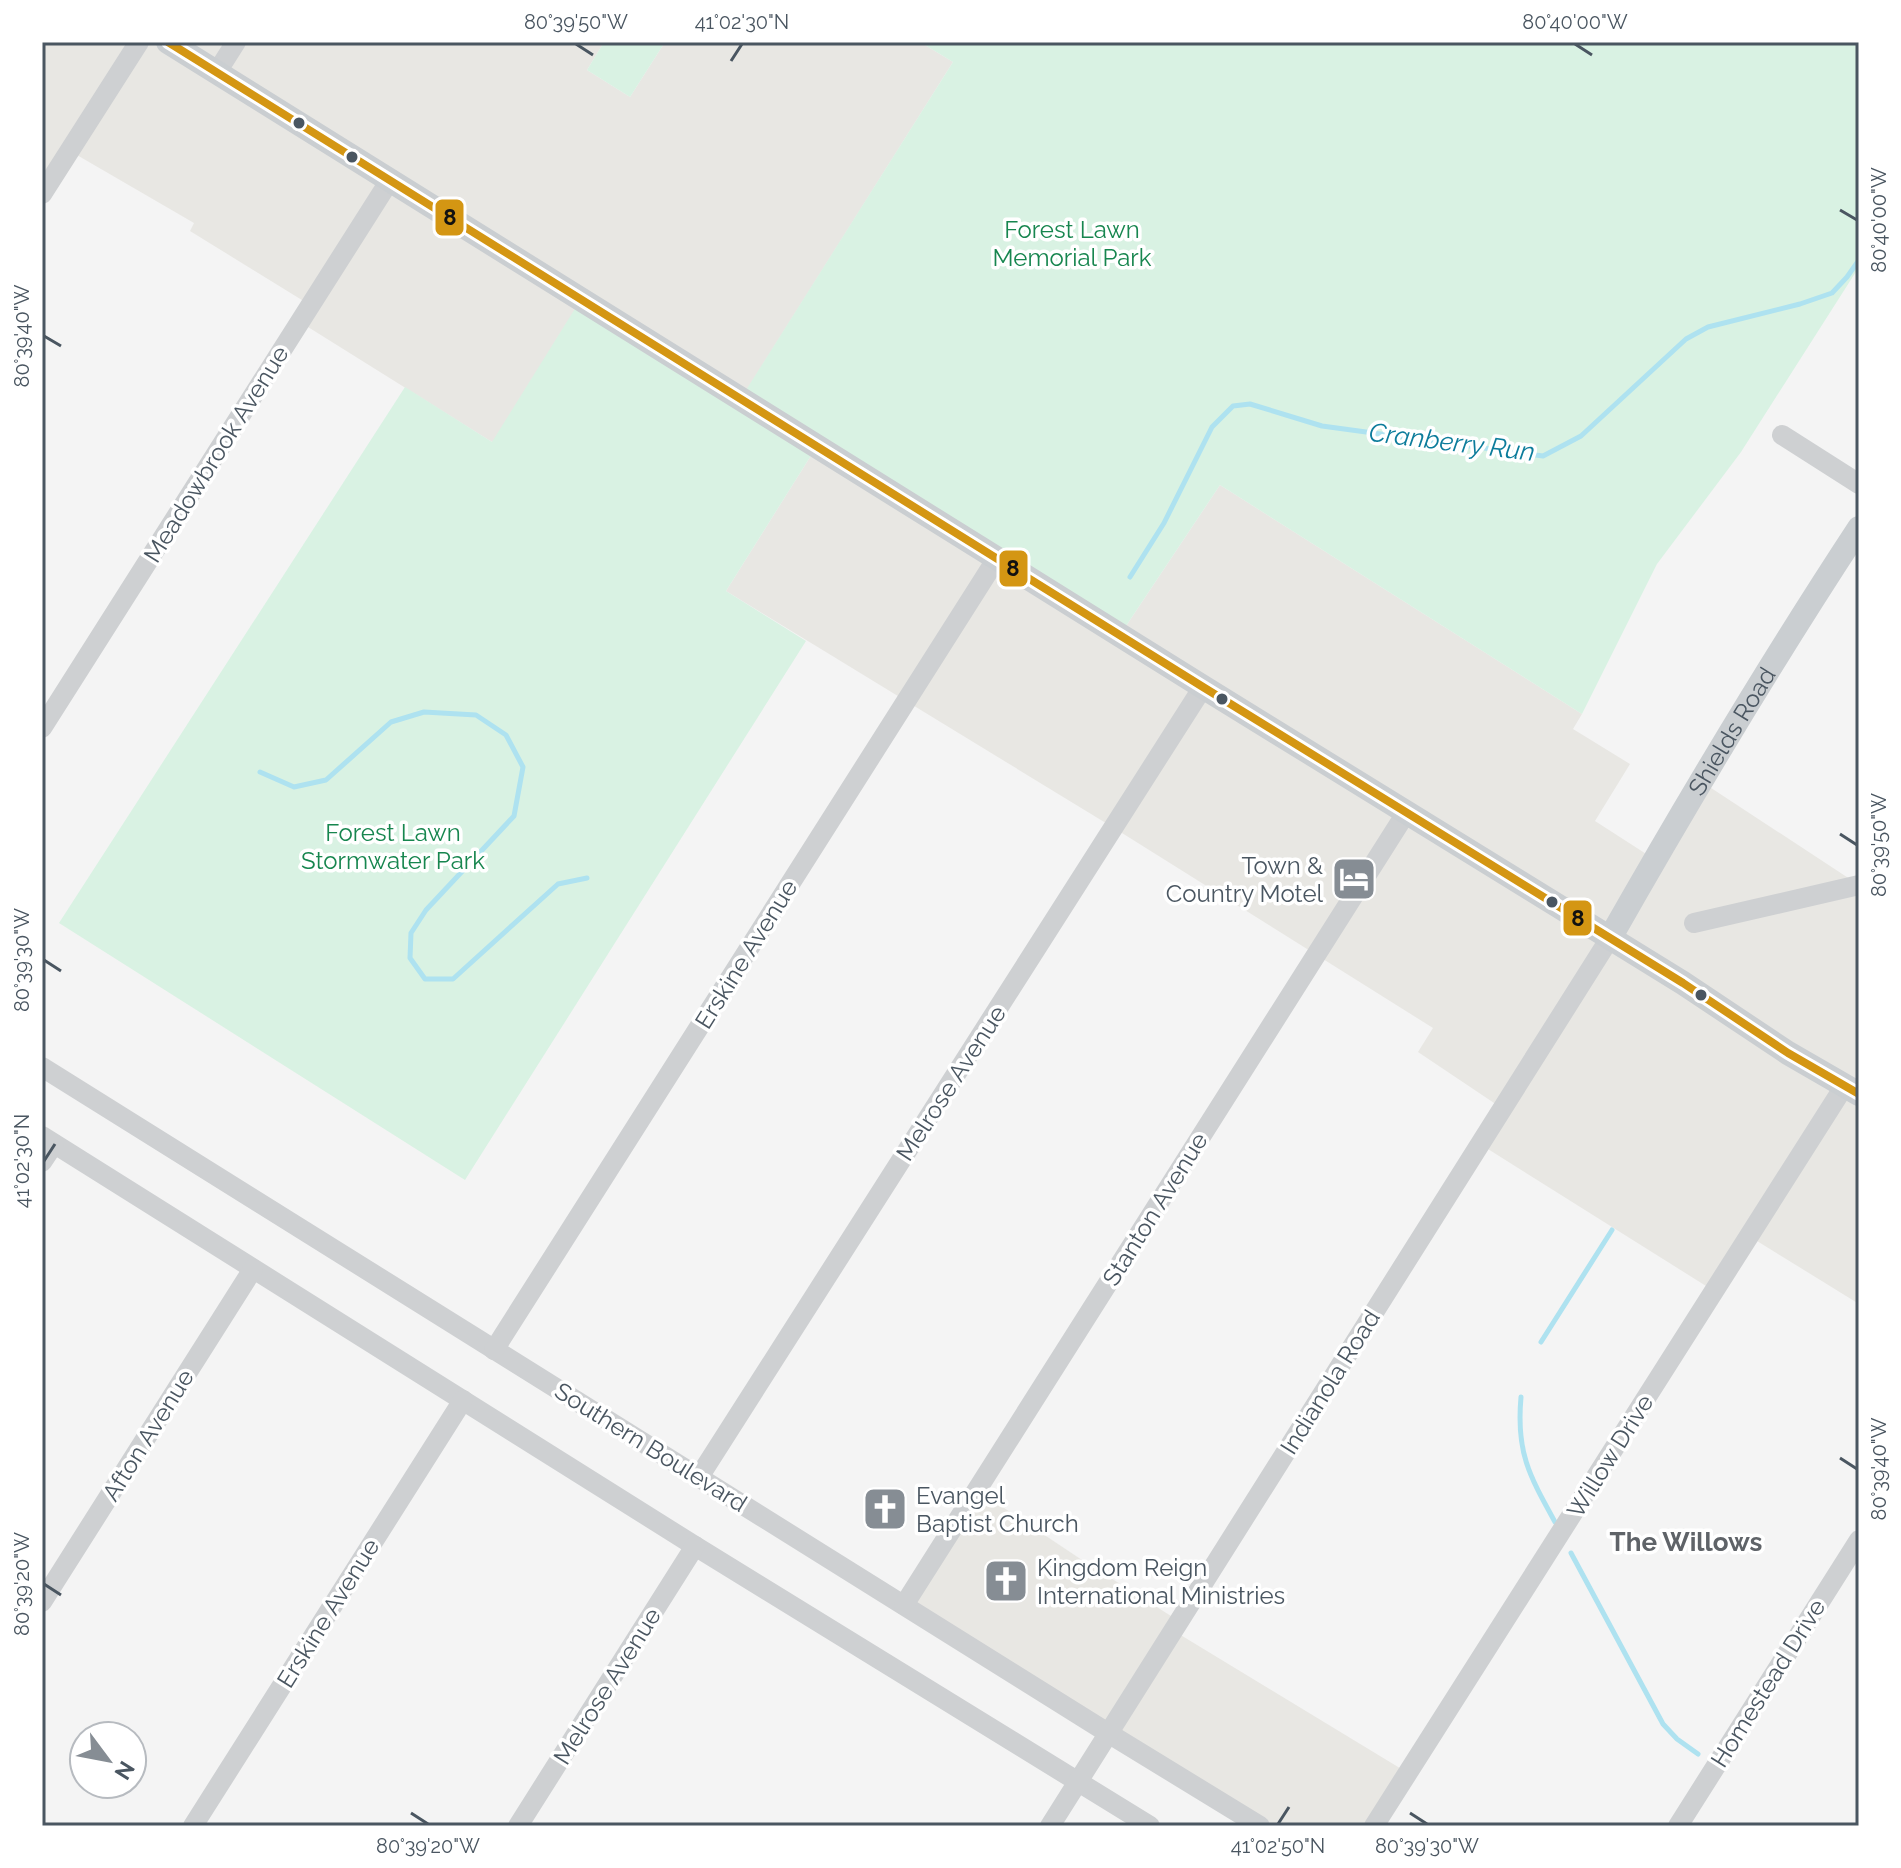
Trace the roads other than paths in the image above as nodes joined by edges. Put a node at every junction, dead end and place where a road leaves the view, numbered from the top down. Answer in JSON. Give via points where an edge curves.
{"nodes":[{"id":1,"x":139,"y":42,"type":"edge"},
{"id":2,"x":168,"y":42,"type":"edge"},
{"id":3,"x":236,"y":42,"type":"edge"},
{"id":4,"x":217,"y":72,"type":"junction"},
{"id":5,"x":390,"y":180,"type":"junction"},
{"id":6,"x":42,"y":194,"type":"edge"},
{"id":7,"x":1782,"y":435,"type":"dead end"},
{"id":8,"x":1859,"y":484,"type":"edge"},
{"id":9,"x":1859,"y":528,"type":"edge"},
{"id":10,"x":997,"y":558,"type":"junction"},
{"id":11,"x":1203,"y":687,"type":"junction"},
{"id":12,"x":42,"y":728,"type":"edge"},
{"id":13,"x":1406,"y":813,"type":"junction"},
{"id":14,"x":1859,"y":885,"type":"edge"},
{"id":15,"x":1694,"y":923,"type":"dead end"},
{"id":16,"x":1610,"y":938,"type":"junction"},
{"id":17,"x":42,"y":1067,"type":"edge"},
{"id":18,"x":1852,"y":1090,"type":"edge"},
{"id":19,"x":48,"y":1140,"type":"edge"},
{"id":20,"x":42,"y":1162,"type":"edge"},
{"id":21,"x":253,"y":1269,"type":"junction"},
{"id":22,"x":494,"y":1350,"type":"junction"},
{"id":23,"x":463,"y":1400,"type":"junction"},
{"id":24,"x":699,"y":1477,"type":"junction"},
{"id":25,"x":1859,"y":1540,"type":"edge"},
{"id":26,"x":695,"y":1546,"type":"junction"},
{"id":27,"x":42,"y":1602,"type":"edge"},
{"id":28,"x":904,"y":1605,"type":"junction"},
{"id":29,"x":1108,"y":1733,"type":"junction"},
{"id":30,"x":1078,"y":1781,"type":"junction"},
{"id":31,"x":193,"y":1826,"type":"edge"},
{"id":32,"x":518,"y":1826,"type":"edge"},
{"id":33,"x":1050,"y":1826,"type":"edge"},
{"id":34,"x":1150,"y":1826,"type":"edge"},
{"id":35,"x":1260,"y":1826,"type":"edge"},
{"id":36,"x":1374,"y":1826,"type":"edge"},
{"id":37,"x":1678,"y":1826,"type":"edge"}],
"edges":[{"from":1,"to":6,"type":"street"},
{"from":2,"to":4,"type":"main road"},
{"from":3,"to":4,"type":"street"},
{"from":4,"to":5,"type":"main road"},
{"from":5,"to":10,"type":"main road"},
{"from":5,"to":12,"type":"street","name":"Meadowbrook Avenue"},
{"from":7,"to":8,"type":"street"},
{"from":9,"to":16,"type":"main road","name":"Shields Road"},
{"from":10,"to":11,"type":"main road"},
{"from":10,"to":22,"type":"street","name":"Erskine Avenue"},
{"from":11,"to":13,"type":"main road"},
{"from":11,"to":24,"type":"street","name":"Melrose Avenue"},
{"from":13,"to":16,"type":"main road"},
{"from":13,"to":28,"type":"street","name":"Stanton Avenue"},
{"from":14,"to":15,"type":"street"},
{"from":16,"to":18,"type":"main road"},
{"from":16,"to":29,"type":"street","name":"Indianola Road"},
{"from":17,"to":22,"type":"street","name":"Southern Boulevard"},
{"from":18,"to":36,"type":"street","name":"Willow Drive"},
{"from":19,"to":20,"type":"street"},
{"from":19,"to":21,"type":"street"},
{"from":21,"to":23,"type":"street"},
{"from":21,"to":27,"type":"street","name":"Afton Avenue"},
{"from":22,"to":24,"type":"street","name":"Southern Boulevard"},
{"from":23,"to":26,"type":"street"},
{"from":23,"to":31,"type":"street","name":"Erskine Avenue"},
{"from":24,"to":28,"type":"street","name":"Southern Boulevard"},
{"from":25,"to":37,"type":"street","name":"Homestead Drive"},
{"from":26,"to":30,"type":"street"},
{"from":26,"to":32,"type":"street","name":"Melrose Avenue"},
{"from":28,"to":29,"type":"street","name":"Southern Boulevard"},
{"from":29,"to":30,"type":"street","name":"Indianola Road"},
{"from":29,"to":35,"type":"street","name":"Southern Boulevard"},
{"from":30,"to":33,"type":"street","name":"Indianola Road"},
{"from":30,"to":34,"type":"street"}]}
